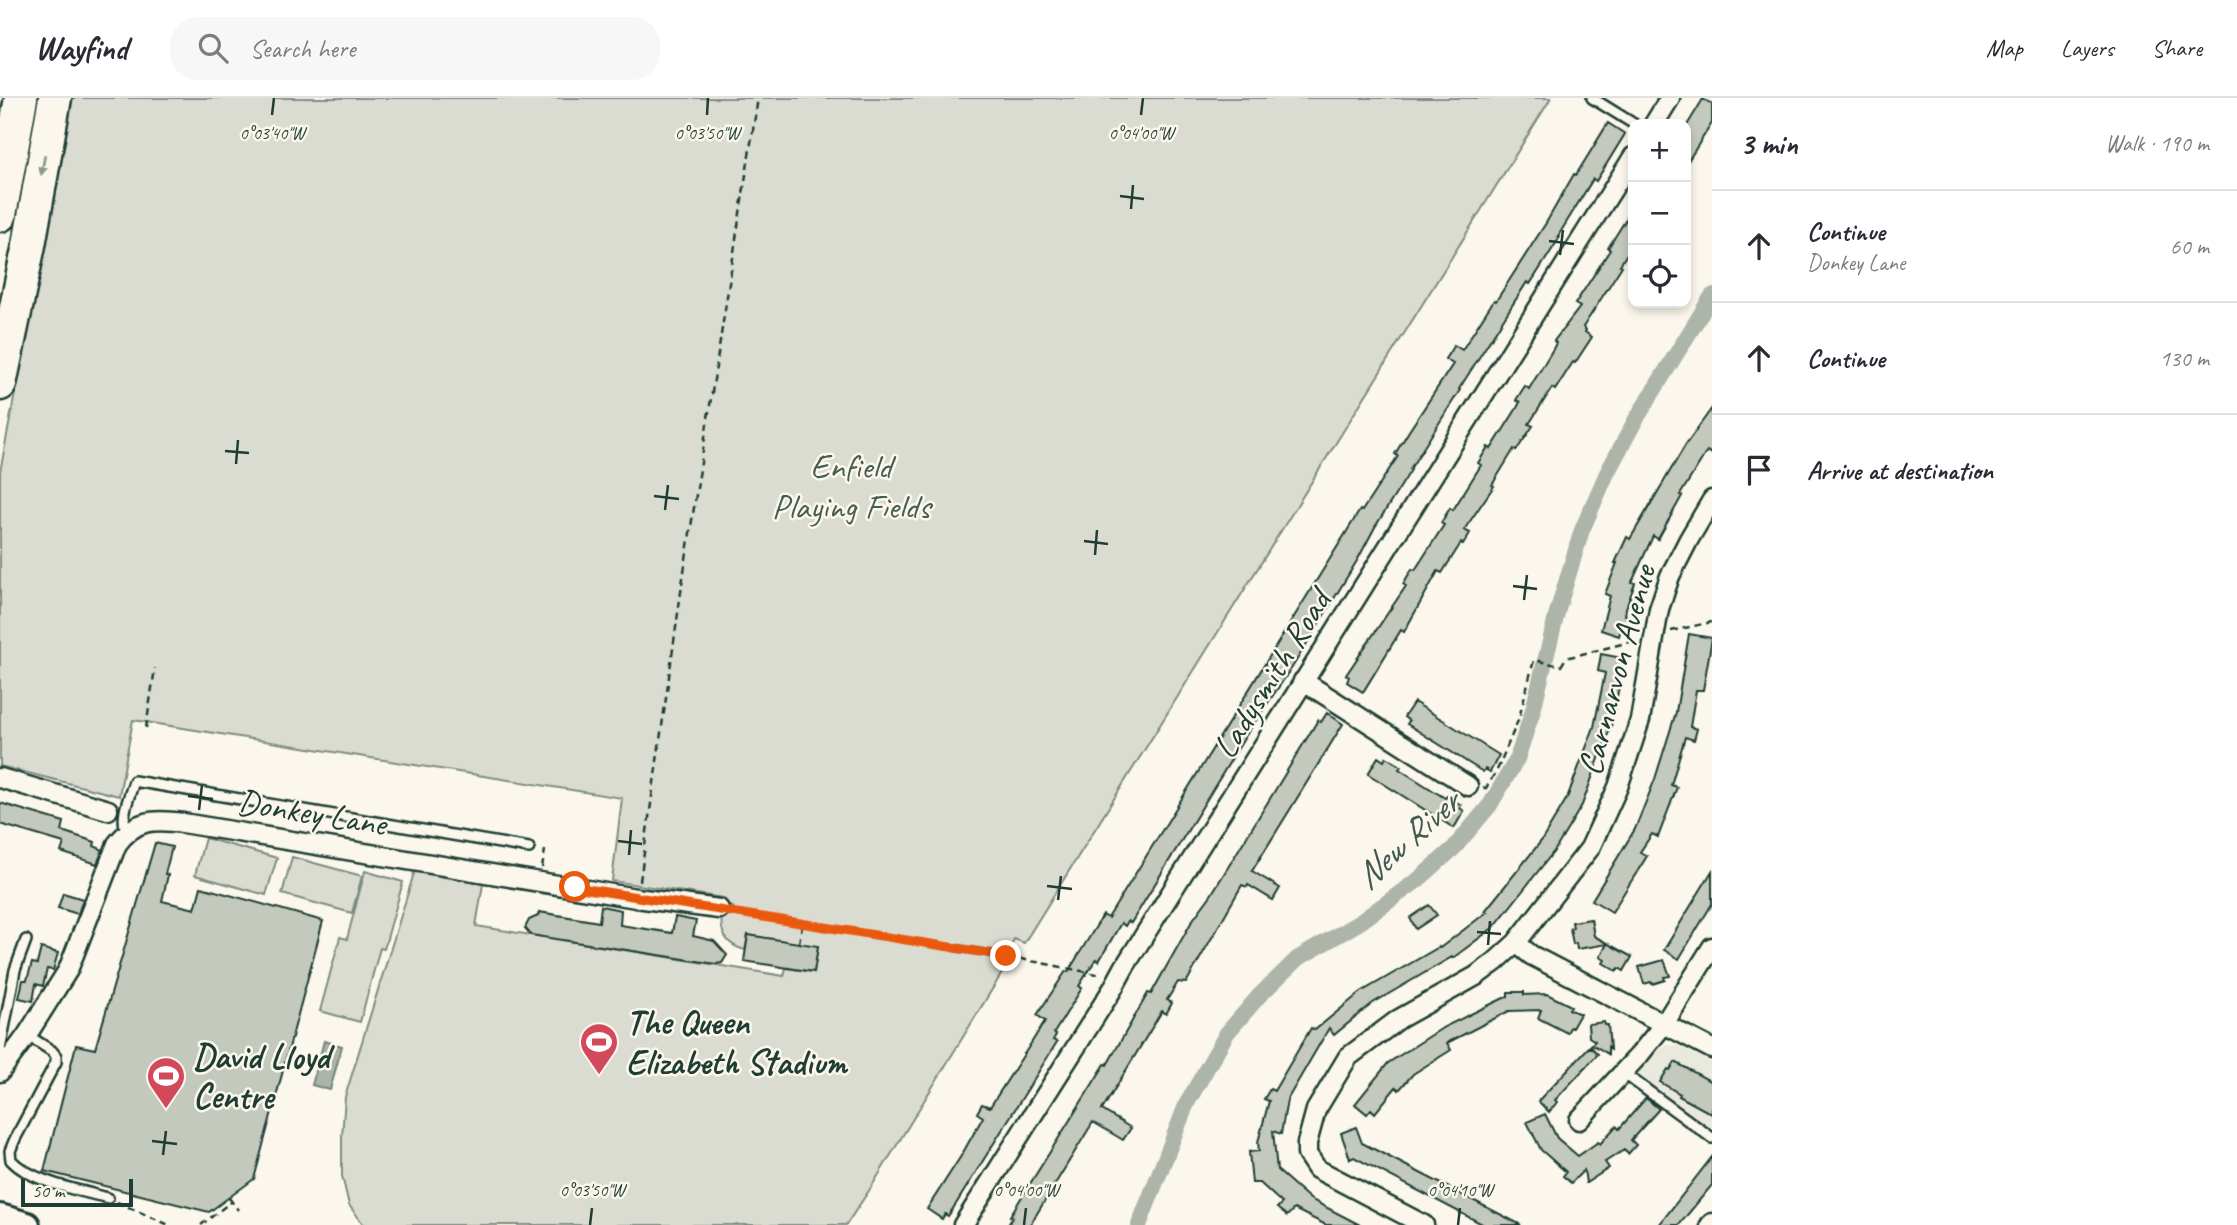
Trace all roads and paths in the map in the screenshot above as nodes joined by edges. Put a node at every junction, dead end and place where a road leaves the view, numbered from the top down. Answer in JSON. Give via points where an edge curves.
{"nodes":[{"id":1,"x":55,"y":98,"type":"edge"},
{"id":2,"x":758,"y":98,"type":"edge"},
{"id":3,"x":1592,"y":98,"type":"edge"},
{"id":4,"x":1670,"y":98,"type":"edge"},
{"id":5,"x":1657,"y":119,"type":"edge"},
{"id":6,"x":1628,"y":120,"type":"edge"},
{"id":7,"x":12,"y":125,"type":"edge"},
{"id":8,"x":1628,"y":165,"type":"edge"},
{"id":9,"x":0,"y":215,"type":"edge"},
{"id":10,"x":0,"y":384,"type":"edge"},
{"id":11,"x":1712,"y":500,"type":"edge"},
{"id":12,"x":1712,"y":622,"type":"edge"},
{"id":13,"x":1667,"y":632,"type":"dead end"},
{"id":14,"x":1645,"y":638,"type":"dead end"},
{"id":15,"x":155,"y":668,"type":"dead end"},
{"id":16,"x":1303,"y":681,"type":"junction"},
{"id":17,"x":146,"y":728,"type":"dead end"},
{"id":18,"x":0,"y":778,"type":"edge"},
{"id":19,"x":1476,"y":787,"type":"joint"},
{"id":20,"x":108,"y":810,"type":"dead end"},
{"id":21,"x":127,"y":832,"type":"junction"},
{"id":22,"x":529,"y":848,"type":"dead end"},
{"id":23,"x":636,"y":898,"type":"junction"},
{"id":24,"x":719,"y":909,"type":"joint"},
{"id":25,"x":803,"y":921,"type":"junction"},
{"id":26,"x":26,"y":940,"type":"dead end"},
{"id":27,"x":799,"y":943,"type":"dead end"},
{"id":28,"x":1516,"y":943,"type":"junction"},
{"id":29,"x":1712,"y":947,"type":"edge"},
{"id":30,"x":1109,"y":978,"type":"dead end"},
{"id":31,"x":1664,"y":1024,"type":"junction"},
{"id":32,"x":27,"y":1035,"type":"junction"},
{"id":33,"x":1712,"y":1049,"type":"edge"},
{"id":34,"x":4,"y":1068,"type":"edge"},
{"id":35,"x":1622,"y":1072,"type":"junction"},
{"id":36,"x":1578,"y":1120,"type":"dead end"},
{"id":37,"x":1712,"y":1138,"type":"edge"},
{"id":38,"x":108,"y":1198,"type":"joint"},
{"id":39,"x":238,"y":1210,"type":"dead end"},
{"id":40,"x":0,"y":1217,"type":"edge"},
{"id":41,"x":27,"y":1225,"type":"edge"},
{"id":42,"x":169,"y":1225,"type":"edge"},
{"id":43,"x":201,"y":1225,"type":"edge"},
{"id":44,"x":963,"y":1225,"type":"edge"},
{"id":45,"x":1424,"y":1225,"type":"edge"}],
"edges":[{"from":1,"to":10,"type":"highway","one_way":true},
{"from":2,"to":23,"type":"path"},
{"from":3,"to":6,"type":"lane"},
{"from":4,"to":5,"type":"street"},
{"from":7,"to":9,"type":"highway"},
{"from":8,"to":16,"type":"street","name":"Ladysmith Road"},
{"from":11,"to":28,"type":"street","name":"Carnarvon Avenue","via":[[1670,576],[1659,609],[1640,720],[1601,826],[1565,883]]},
{"from":12,"to":13,"type":"path"},
{"from":14,"to":19,"type":"path","via":[[1566,658],[1561,666],[1534,660],[1520,718],[1498,768],[1486,788]]},
{"from":15,"to":17,"type":"path"},
{"from":16,"to":19,"type":"street"},
{"from":16,"to":44,"type":"street","name":"Ladysmith Road"},
{"from":18,"to":20,"type":"street"},
{"from":21,"to":22,"type":"lane","via":[[123,822],[134,781]]},
{"from":21,"to":23,"type":"street","name":"Donkey Lane","via":[[150,821],[176,822]]},
{"from":21,"to":32,"type":"street","via":[[111,858],[68,970]]},
{"from":23,"to":24,"type":"street","name":"Donkey Lane"},
{"from":24,"to":25,"type":"path"},
{"from":25,"to":27,"type":"path"},
{"from":25,"to":30,"type":"path"},
{"from":26,"to":34,"type":"lane","via":[[15,970],[0,1050]]},
{"from":28,"to":31,"type":"street"},
{"from":28,"to":45,"type":"street","name":"Carnarvon Avenue","via":[[1476,976],[1399,1019],[1348,1057],[1316,1110],[1307,1154],[1317,1169]]},
{"from":29,"to":31,"type":"street"},
{"from":31,"to":33,"type":"street"},
{"from":31,"to":35,"type":"street"},
{"from":32,"to":34,"type":"street"},
{"from":32,"to":38,"type":"lane","via":[[52,1051],[56,1062],[15,1139],[11,1160],[33,1175]]},
{"from":35,"to":36,"type":"street"},
{"from":35,"to":37,"type":"lane"},
{"from":38,"to":42,"type":"path"},
{"from":39,"to":43,"type":"path","via":[[230,1200]]},
{"from":40,"to":41,"type":"street"}]}
